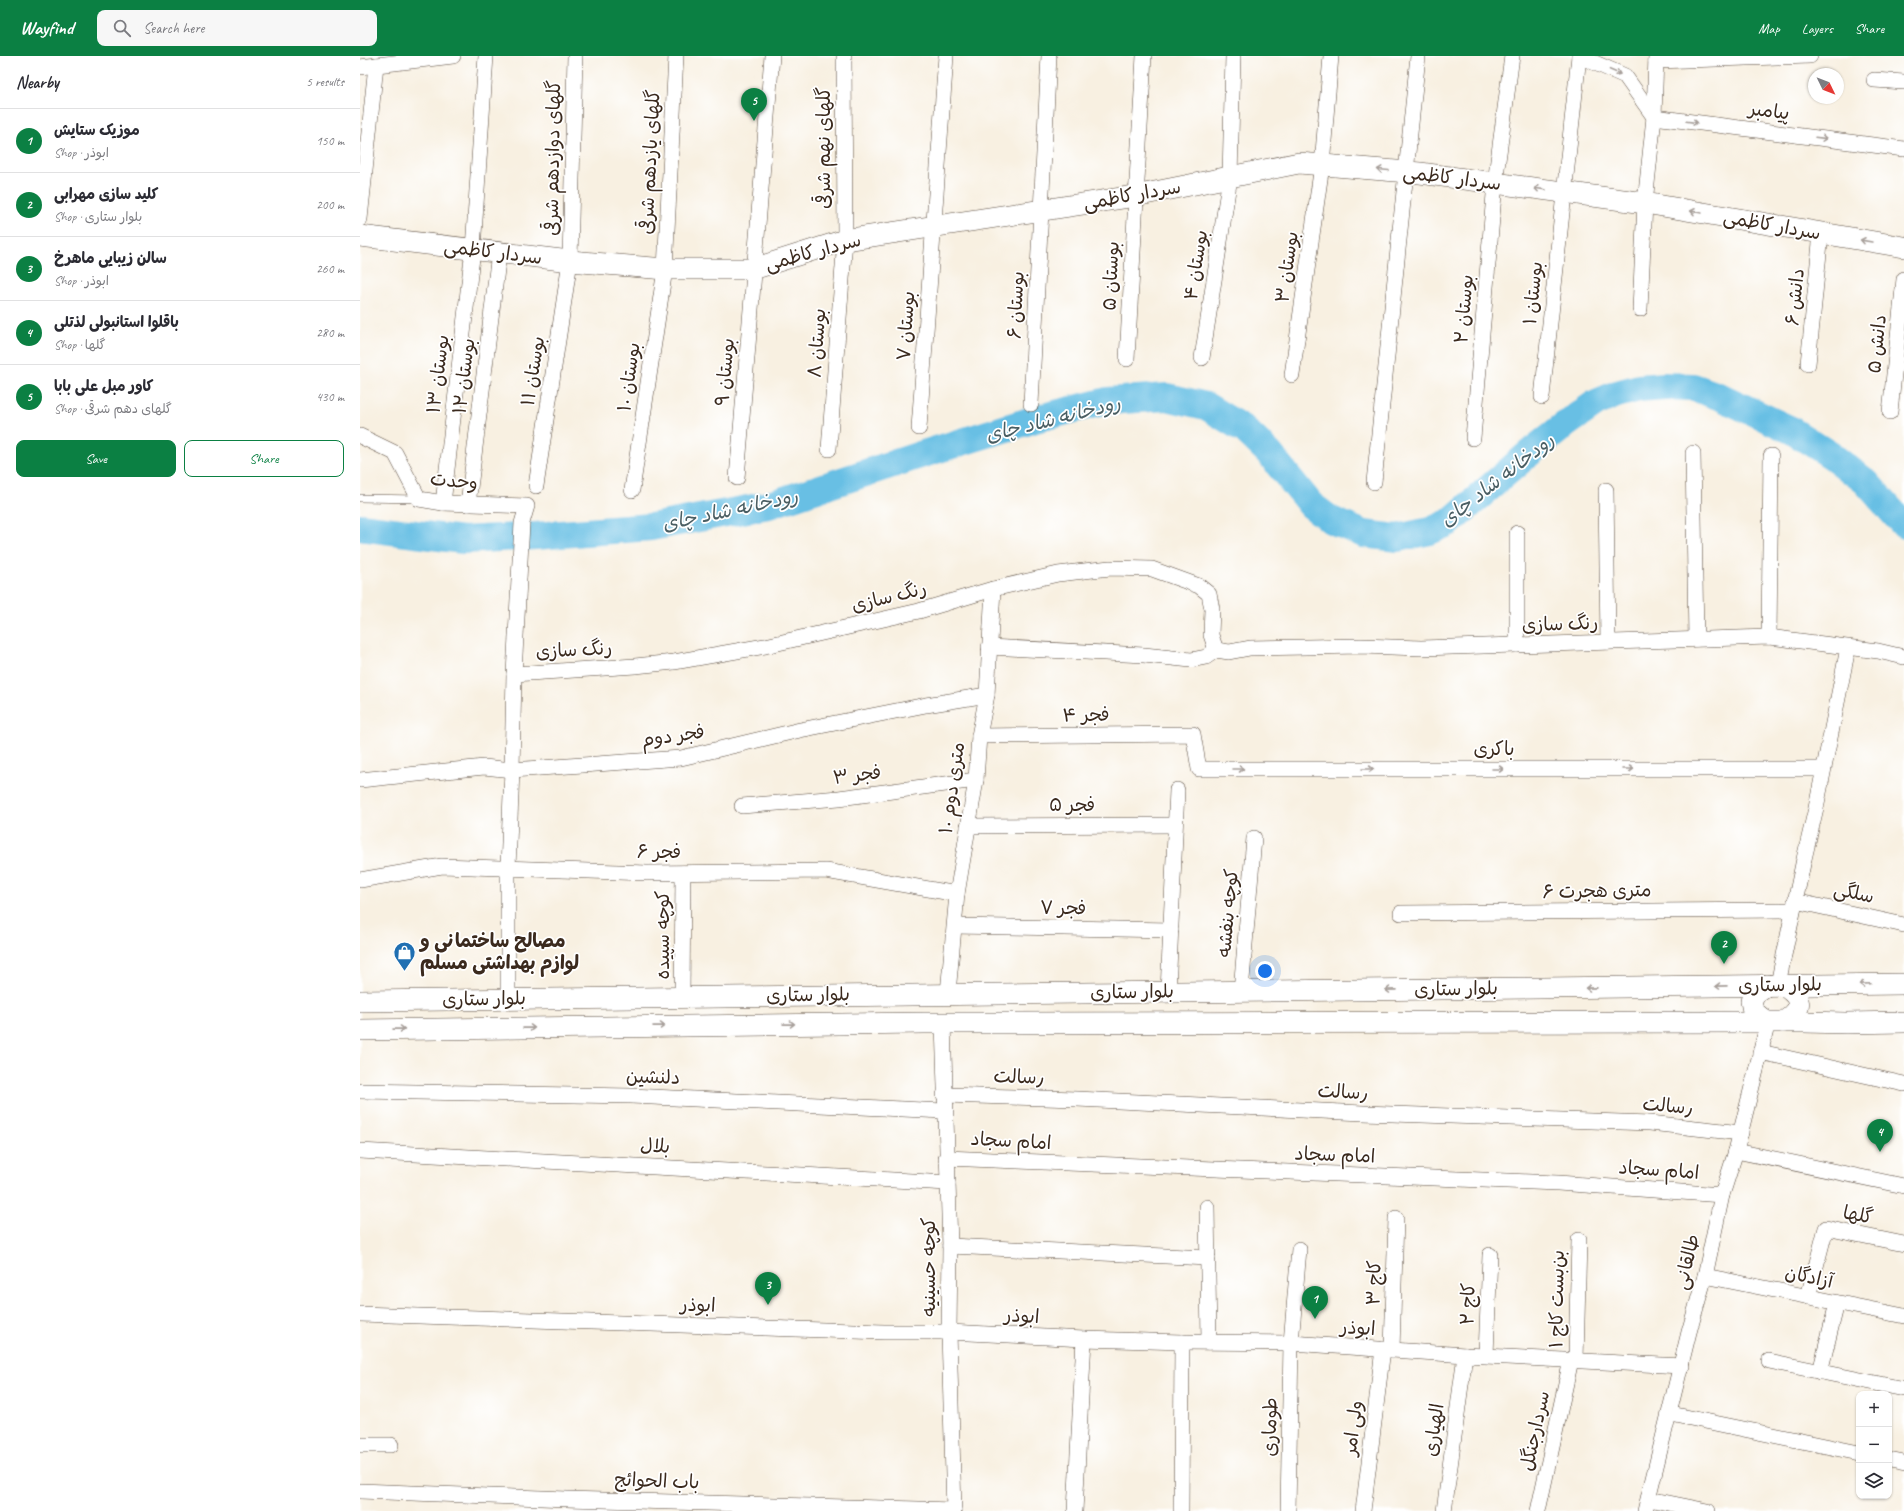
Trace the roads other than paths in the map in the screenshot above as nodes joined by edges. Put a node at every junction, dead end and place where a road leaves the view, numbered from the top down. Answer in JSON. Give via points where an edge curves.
{"nodes":[{"id":1,"x":453,"y":56,"type":"edge"},
{"id":2,"x":486,"y":56,"type":"edge"},
{"id":3,"x":575,"y":56,"type":"edge"},
{"id":4,"x":676,"y":56,"type":"edge"},
{"id":5,"x":772,"y":56,"type":"edge"},
{"id":6,"x":844,"y":56,"type":"edge"},
{"id":7,"x":946,"y":56,"type":"edge"},
{"id":8,"x":1049,"y":56,"type":"edge"},
{"id":9,"x":1144,"y":56,"type":"edge"},
{"id":10,"x":1233,"y":56,"type":"edge"},
{"id":11,"x":1331,"y":56,"type":"edge"},
{"id":12,"x":1418,"y":56,"type":"edge"},
{"id":13,"x":1512,"y":56,"type":"edge"},
{"id":14,"x":1579,"y":56,"type":"edge"},
{"id":15,"x":1810,"y":56,"type":"edge"},
{"id":16,"x":412,"y":58,"type":"edge"},
{"id":17,"x":1656,"y":58,"type":"edge"},
{"id":18,"x":376,"y":65,"type":"junction"},
{"id":19,"x":360,"y":67,"type":"edge"},
{"id":20,"x":1874,"y":80,"type":"dead end"},
{"id":21,"x":1904,"y":82,"type":"edge"},
{"id":22,"x":1654,"y":117,"type":"junction"},
{"id":23,"x":1904,"y":149,"type":"edge"},
{"id":24,"x":1322,"y":165,"type":"junction"},
{"id":25,"x":1406,"y":172,"type":"junction"},
{"id":26,"x":1230,"y":177,"type":"junction"},
{"id":27,"x":1495,"y":183,"type":"junction"},
{"id":28,"x":1564,"y":192,"type":"junction"},
{"id":29,"x":1135,"y":196,"type":"junction"},
{"id":30,"x":1645,"y":204,"type":"junction"},
{"id":31,"x":1041,"y":209,"type":"junction"},
{"id":32,"x":360,"y":219,"type":"edge"},
{"id":33,"x":933,"y":227,"type":"junction"},
{"id":34,"x":1821,"y":233,"type":"junction"},
{"id":35,"x":360,"y":236,"type":"edge"},
{"id":36,"x":845,"y":240,"type":"junction"},
{"id":37,"x":1904,"y":247,"type":"edge"},
{"id":38,"x":473,"y":249,"type":"junction"},
{"id":39,"x":499,"y":253,"type":"junction"},
{"id":40,"x":570,"y":261,"type":"junction"},
{"id":41,"x":665,"y":269,"type":"junction"},
{"id":42,"x":753,"y":269,"type":"junction"},
{"id":43,"x":1904,"y":279,"type":"edge"},
{"id":44,"x":1640,"y":309,"type":"dead end"},
{"id":45,"x":1127,"y":358,"type":"dead end"},
{"id":46,"x":1202,"y":358,"type":"dead end"},
{"id":47,"x":1808,"y":364,"type":"dead end"},
{"id":48,"x":1292,"y":375,"type":"dead end"},
{"id":49,"x":1542,"y":397,"type":"dead end"},
{"id":50,"x":1031,"y":404,"type":"dead end"},
{"id":51,"x":1890,"y":412,"type":"dead end"},
{"id":52,"x":919,"y":428,"type":"dead end"},
{"id":53,"x":360,"y":436,"type":"edge"},
{"id":54,"x":1473,"y":438,"type":"dead end"},
{"id":55,"x":829,"y":449,"type":"dead end"},
{"id":56,"x":1693,"y":453,"type":"dead end"},
{"id":57,"x":1771,"y":456,"type":"dead end"},
{"id":58,"x":737,"y":478,"type":"dead end"},
{"id":59,"x":1374,"y":482,"type":"dead end"},
{"id":60,"x":536,"y":486,"type":"dead end"},
{"id":61,"x":632,"y":490,"type":"dead end"},
{"id":62,"x":1606,"y":490,"type":"dead end"},
{"id":63,"x":360,"y":498,"type":"edge"},
{"id":64,"x":419,"y":499,"type":"junction"},
{"id":65,"x":443,"y":503,"type":"junction"},
{"id":66,"x":468,"y":504,"type":"junction"},
{"id":67,"x":1517,"y":533,"type":"dead end"},
{"id":68,"x":993,"y":589,"type":"junction"},
{"id":69,"x":1769,"y":637,"type":"junction"},
{"id":70,"x":1696,"y":639,"type":"junction"},
{"id":71,"x":1608,"y":642,"type":"junction"},
{"id":72,"x":1517,"y":645,"type":"junction"},
{"id":73,"x":989,"y":647,"type":"junction"},
{"id":74,"x":1848,"y":648,"type":"junction"},
{"id":75,"x":1216,"y":650,"type":"junction"},
{"id":76,"x":1904,"y":657,"type":"edge"},
{"id":77,"x":514,"y":674,"type":"junction"},
{"id":78,"x":987,"y":694,"type":"junction"},
{"id":79,"x":1193,"y":734,"type":"joint"},
{"id":80,"x":980,"y":736,"type":"junction"},
{"id":81,"x":1823,"y":769,"type":"junction"},
{"id":82,"x":512,"y":770,"type":"junction"},
{"id":83,"x":360,"y":780,"type":"edge"},
{"id":84,"x":976,"y":780,"type":"junction"},
{"id":85,"x":1177,"y":790,"type":"dead end"},
{"id":86,"x":742,"y":806,"type":"dead end"},
{"id":87,"x":1175,"y":825,"type":"junction"},
{"id":88,"x":968,"y":826,"type":"junction"},
{"id":89,"x":1254,"y":838,"type":"dead end"},
{"id":90,"x":508,"y":868,"type":"junction"},
{"id":91,"x":683,"y":873,"type":"junction"},
{"id":92,"x":360,"y":880,"type":"edge"},
{"id":93,"x":957,"y":894,"type":"junction"},
{"id":94,"x":1794,"y":905,"type":"junction"},
{"id":95,"x":1402,"y":913,"type":"dead end"},
{"id":96,"x":1904,"y":925,"type":"edge"},
{"id":97,"x":955,"y":926,"type":"junction"},
{"id":98,"x":1171,"y":930,"type":"junction"},
{"id":99,"x":1775,"y":984,"type":"junction"},
{"id":100,"x":1904,"y":984,"type":"edge"},
{"id":101,"x":1241,"y":991,"type":"junction"},
{"id":102,"x":1168,"y":992,"type":"junction"},
{"id":103,"x":924,"y":993,"type":"junction"},
{"id":104,"x":957,"y":994,"type":"junction"},
{"id":105,"x":682,"y":997,"type":"junction"},
{"id":106,"x":508,"y":999,"type":"junction"},
{"id":107,"x":360,"y":1001,"type":"edge"},
{"id":108,"x":1772,"y":1022,"type":"junction"},
{"id":109,"x":1904,"y":1022,"type":"edge"},
{"id":110,"x":934,"y":1023,"type":"junction"},
{"id":111,"x":968,"y":1023,"type":"junction"},
{"id":112,"x":360,"y":1030,"type":"edge"},
{"id":113,"x":1760,"y":1052,"type":"junction"},
{"id":114,"x":1904,"y":1084,"type":"edge"},
{"id":115,"x":360,"y":1091,"type":"edge"},
{"id":116,"x":944,"y":1095,"type":"junction"},
{"id":117,"x":944,"y":1111,"type":"junction"},
{"id":118,"x":1741,"y":1133,"type":"junction"},
{"id":119,"x":360,"y":1151,"type":"edge"},
{"id":120,"x":1736,"y":1151,"type":"junction"},
{"id":121,"x":946,"y":1158,"type":"junction"},
{"id":122,"x":948,"y":1183,"type":"junction"},
{"id":123,"x":1904,"y":1186,"type":"edge"},
{"id":124,"x":1722,"y":1195,"type":"junction"},
{"id":125,"x":1207,"y":1207,"type":"dead end"},
{"id":126,"x":1396,"y":1218,"type":"dead end"},
{"id":127,"x":1579,"y":1240,"type":"dead end"},
{"id":128,"x":1904,"y":1244,"type":"edge"},
{"id":129,"x":950,"y":1246,"type":"junction"},
{"id":130,"x":1299,"y":1249,"type":"dead end"},
{"id":131,"x":1490,"y":1255,"type":"dead end"},
{"id":132,"x":1208,"y":1258,"type":"junction"},
{"id":133,"x":1705,"y":1276,"type":"junction"},
{"id":134,"x":1808,"y":1297,"type":"junction"},
{"id":135,"x":1837,"y":1303,"type":"junction"},
{"id":136,"x":360,"y":1314,"type":"edge"},
{"id":137,"x":1904,"y":1316,"type":"edge"},
{"id":138,"x":949,"y":1332,"type":"junction"},
{"id":139,"x":1084,"y":1339,"type":"junction"},
{"id":140,"x":1182,"y":1342,"type":"junction"},
{"id":141,"x":1209,"y":1342,"type":"junction"},
{"id":142,"x":1291,"y":1343,"type":"junction"},
{"id":143,"x":1387,"y":1349,"type":"junction"},
{"id":144,"x":1465,"y":1355,"type":"junction"},
{"id":145,"x":1486,"y":1355,"type":"junction"},
{"id":146,"x":1573,"y":1360,"type":"junction"},
{"id":147,"x":1769,"y":1361,"type":"dead end"},
{"id":148,"x":1682,"y":1366,"type":"junction"},
{"id":149,"x":1820,"y":1372,"type":"junction"},
{"id":150,"x":1904,"y":1389,"type":"edge"},
{"id":151,"x":1671,"y":1414,"type":"junction"},
{"id":152,"x":360,"y":1445,"type":"edge"},
{"id":153,"x":391,"y":1445,"type":"dead end"},
{"id":154,"x":1856,"y":1453,"type":"edge"},
{"id":155,"x":1892,"y":1461,"type":"edge"},
{"id":156,"x":1904,"y":1463,"type":"edge"},
{"id":157,"x":360,"y":1491,"type":"edge"},
{"id":158,"x":1647,"y":1505,"type":"edge"},
{"id":159,"x":954,"y":1511,"type":"edge"},
{"id":160,"x":1074,"y":1511,"type":"edge"},
{"id":161,"x":1181,"y":1511,"type":"edge"},
{"id":162,"x":1288,"y":1511,"type":"edge"},
{"id":163,"x":1363,"y":1511,"type":"edge"},
{"id":164,"x":1444,"y":1511,"type":"edge"},
{"id":165,"x":1538,"y":1511,"type":"edge"},
{"id":166,"x":1708,"y":1511,"type":"edge"}],
"edges":[{"from":1,"to":16,"type":"street"},
{"from":2,"to":38,"type":"street","name":"بوستان ۱۳"},
{"from":3,"to":40,"type":"street","name":"گلهای دوازدهم شرقی"},
{"from":4,"to":41,"type":"street","name":"گلهای یازدهم شرقی"},
{"from":5,"to":42,"type":"street","name":"بوستان ۹"},
{"from":6,"to":36,"type":"street","name":"گلهای نهم شرقی"},
{"from":7,"to":33,"type":"street","name":"بوستان ۷"},
{"from":8,"to":31,"type":"street","name":"بوستان ۶"},
{"from":9,"to":29,"type":"street","name":"بوستان ۵"},
{"from":10,"to":26,"type":"street","name":"بوستان ۴"},
{"from":11,"to":24,"type":"street","name":"بوستان ۳"},
{"from":12,"to":25,"type":"street"},
{"from":13,"to":27,"type":"street","name":"بوستان ۲"},
{"from":14,"to":22,"type":"street","one_way":true,"via":[[1625,76]]},
{"from":14,"to":28,"type":"street","name":"بوستان ۱"},
{"from":15,"to":17,"type":"street"},
{"from":16,"to":18,"type":"street"},
{"from":17,"to":22,"type":"street"},
{"from":18,"to":19,"type":"street"},
{"from":18,"to":32,"type":"street"},
{"from":20,"to":21,"type":"street"},
{"from":22,"to":23,"type":"street","name":"پیامبر","one_way":true},
{"from":22,"to":30,"type":"street"},
{"from":25,"to":24,"type":"main road","name":"سردار کاظمی","one_way":true},
{"from":24,"to":26,"type":"main road","name":"سردار کاظمی","via":[[1299,163]]},
{"from":24,"to":48,"type":"street","name":"بوستان ۳"},
{"from":25,"to":27,"type":"main road","name":"سردار کاظمی"},
{"from":25,"to":59,"type":"street"},
{"from":26,"to":29,"type":"main road","name":"سردار کاظمی"},
{"from":26,"to":46,"type":"street","name":"بوستان ۴"},
{"from":28,"to":27,"type":"main road","name":"سردار کاظمی","one_way":true},
{"from":27,"to":54,"type":"street","name":"بوستان ۲"},
{"from":28,"to":30,"type":"main road","name":"سردار کاظمی"},
{"from":28,"to":49,"type":"street","name":"بوستان ۱"},
{"from":29,"to":31,"type":"main road","name":"سردار کاظمی"},
{"from":29,"to":45,"type":"street","name":"بوستان ۵"},
{"from":34,"to":30,"type":"main road","name":"سردار کاظمی","one_way":true},
{"from":30,"to":44,"type":"street"},
{"from":31,"to":33,"type":"main road","name":"سردار کاظمی"},
{"from":31,"to":50,"type":"street","name":"بوستان ۶"},
{"from":33,"to":36,"type":"main road","name":"سردار کاظمی"},
{"from":33,"to":52,"type":"street","name":"بوستان ۷"},
{"from":37,"to":34,"type":"main road","name":"سردار کاظمی","one_way":true},
{"from":34,"to":47,"type":"street","name":"دانش ۶"},
{"from":35,"to":38,"type":"main road","name":"سردار کاظمی"},
{"from":36,"to":42,"type":"main road","name":"سردار کاظمی"},
{"from":36,"to":55,"type":"street","name":"بوستان ۸"},
{"from":38,"to":39,"type":"main road","name":"سردار کاظمی"},
{"from":38,"to":65,"type":"street","name":"بوستان ۱۳"},
{"from":39,"to":40,"type":"main road","name":"سردار کاظمی"},
{"from":39,"to":66,"type":"street","name":"بوستان ۱۲"},
{"from":40,"to":41,"type":"main road","name":"سردار کاظمی"},
{"from":40,"to":60,"type":"street","name":"بوستان ۱۱"},
{"from":41,"to":42,"type":"main road","name":"سردار کاظمی"},
{"from":41,"to":61,"type":"street","name":"بوستان ۱۰"},
{"from":42,"to":58,"type":"street","name":"بوستان ۹"},
{"from":43,"to":51,"type":"street","name":"دانش ۵"},
{"from":53,"to":64,"type":"street","name":"وحدت","via":[[395,453]]},
{"from":56,"to":70,"type":"street"},
{"from":57,"to":69,"type":"street"},
{"from":62,"to":71,"type":"street"},
{"from":63,"to":64,"type":"lane"},
{"from":64,"to":65,"type":"street","name":"وحدت"},
{"from":65,"to":66,"type":"street","name":"وحدت"},
{"from":66,"to":77,"type":"street","name":"وحدت","via":[[527,506],[522,523]]},
{"from":67,"to":72,"type":"street"},
{"from":68,"to":73,"type":"street","name":"۱۰ متری دوم"},
{"from":68,"to":75,"type":"street","name":"رنگ سازی","via":[[1065,573],[1110,568],[1152,569],[1199,586],[1209,594],[1212,609],[1210,635]]},
{"from":68,"to":77,"type":"street","name":"رنگ سازی","via":[[919,611],[766,646],[674,662]]},
{"from":69,"to":70,"type":"street","name":"رنگ سازی"},
{"from":69,"to":74,"type":"street","name":"رنگ سازی"},
{"from":70,"to":71,"type":"street","name":"رنگ سازی"},
{"from":71,"to":72,"type":"street","name":"رنگ سازی"},
{"from":72,"to":75,"type":"street","name":"رنگ سازی","via":[[1250,648],[1228,652]]},
{"from":73,"to":75,"type":"street","name":"رنگ سازی","via":[[1191,660],[1206,657]]},
{"from":73,"to":78,"type":"street","name":"۱۰ متری دوم"},
{"from":74,"to":76,"type":"street","name":"رنگ سازی","via":[[1878,650]]},
{"from":74,"to":81,"type":"street"},
{"from":77,"to":82,"type":"street"},
{"from":78,"to":80,"type":"street","name":"۱۰ متری دوم"},
{"from":78,"to":82,"type":"street","name":"فجر دوم","via":[[800,730],[681,758]]},
{"from":79,"to":80,"type":"street","name":"فجر ۴"},
{"from":79,"to":81,"type":"street","name":"باکری","one_way":true,"via":[[1199,769]]},
{"from":80,"to":84,"type":"street","name":"۱۰ متری دوم"},
{"from":81,"to":94,"type":"street"},
{"from":82,"to":83,"type":"street","name":"فجر دوم","via":[[484,767]]},
{"from":82,"to":90,"type":"street"},
{"from":84,"to":86,"type":"street","name":"فجر ۳","via":[[839,798]]},
{"from":84,"to":88,"type":"street","name":"۱۰ متری دوم"},
{"from":85,"to":87,"type":"street"},
{"from":87,"to":88,"type":"street","name":"فجر ۵"},
{"from":87,"to":98,"type":"street"},
{"from":88,"to":93,"type":"street","name":"۱۰ متری دوم"},
{"from":89,"to":101,"type":"street","name":"کوچه بنفشه"},
{"from":90,"to":91,"type":"street","name":"فجر ۶"},
{"from":90,"to":92,"type":"street","name":"فجر ۶","via":[[442,866]]},
{"from":90,"to":106,"type":"street"},
{"from":91,"to":93,"type":"street","name":"فجر ۶","via":[[826,871]]},
{"from":91,"to":105,"type":"street","name":"کوچه سپیده"},
{"from":93,"to":97,"type":"street","name":"۱۰ متری دوم"},
{"from":94,"to":95,"type":"street","name":"۶ متری هجرت"},
{"from":94,"to":96,"type":"street","name":"سلگی"},
{"from":94,"to":99,"type":"street"},
{"from":97,"to":98,"type":"street","name":"فجر ۷"},
{"from":97,"to":104,"type":"street","name":"۱۰ متری دوم"},
{"from":98,"to":102,"type":"street"},
{"from":100,"to":99,"type":"main road","name":"بلوار ستاری","one_way":true},
{"from":99,"to":101,"type":"main road","name":"بلوار ستاری","one_way":true},
{"from":99,"to":108,"type":"main road","via":[[1757,992],[1751,1001],[1753,1011]]},
{"from":99,"to":108,"type":"main road","via":[[1795,994],[1799,999],[1799,1005],[1794,1015]]},
{"from":101,"to":102,"type":"main road","name":"بلوار ستاری"},
{"from":102,"to":104,"type":"main road","name":"بلوار ستاری"},
{"from":103,"to":104,"type":"main road","name":"بلوار ستاری"},
{"from":103,"to":105,"type":"main road","name":"بلوار ستاری"},
{"from":103,"to":110,"type":"main road","via":[[916,1004],[918,1017]]},
{"from":104,"to":111,"type":"main road","via":[[975,1002],[977,1008],[973,1020]]},
{"from":105,"to":106,"type":"main road","name":"بلوار ستاری"},
{"from":106,"to":107,"type":"main road","name":"بلوار ستاری"},
{"from":108,"to":109,"type":"main road","name":"بلوار ستاری"},
{"from":108,"to":111,"type":"main road","name":"بلوار ستاری"},
{"from":108,"to":113,"type":"street","name":"طالقانی"},
{"from":110,"to":111,"type":"main road","name":"بلوار ستاری"},
{"from":112,"to":110,"type":"main road","name":"بلوار ستاری","one_way":true},
{"from":110,"to":116,"type":"street","name":"کوچه حسینیه"},
{"from":113,"to":114,"type":"street"},
{"from":113,"to":118,"type":"street","name":"طالقانی"},
{"from":115,"to":117,"type":"street","name":"دلنشین","via":[[630,1096]]},
{"from":116,"to":117,"type":"street","name":"کوچه حسینیه"},
{"from":116,"to":118,"type":"street","name":"رسالت","via":[[1077,1098],[1650,1123]]},
{"from":117,"to":121,"type":"street","name":"کوچه حسینیه"},
{"from":118,"to":120,"type":"street","name":"طالقانی"},
{"from":119,"to":122,"type":"street","name":"بلال"},
{"from":120,"to":123,"type":"street"},
{"from":120,"to":124,"type":"street","name":"طالقانی"},
{"from":121,"to":122,"type":"street","name":"کوچه حسینیه"},
{"from":121,"to":124,"type":"street","name":"امام سجاد","via":[[1558,1183]]},
{"from":122,"to":129,"type":"street","name":"کوچه حسینیه"},
{"from":124,"to":133,"type":"street","name":"طالقانی"},
{"from":125,"to":132,"type":"street"},
{"from":126,"to":143,"type":"street","name":"کاج ۳"},
{"from":127,"to":146,"type":"street","name":"بن‌بست کاج ۱"},
{"from":128,"to":134,"type":"street","name":"گلها","via":[[1826,1228]]},
{"from":129,"to":132,"type":"street"},
{"from":129,"to":138,"type":"street","name":"کوچه حسینیه"},
{"from":130,"to":142,"type":"street","name":"طوماری"},
{"from":131,"to":145,"type":"street","name":"کاج ۲"},
{"from":132,"to":141,"type":"street"},
{"from":133,"to":134,"type":"street","name":"آزادگان"},
{"from":133,"to":148,"type":"street","name":"طالقانی"},
{"from":134,"to":135,"type":"street","name":"آزادگان"},
{"from":135,"to":137,"type":"street","name":"آزادگان"},
{"from":135,"to":149,"type":"street"},
{"from":136,"to":138,"type":"street","name":"ابوذر"},
{"from":138,"to":139,"type":"street","name":"ابوذر"},
{"from":138,"to":159,"type":"street","name":"کوچه حسینیه"},
{"from":139,"to":140,"type":"street","name":"ابوذر"},
{"from":139,"to":160,"type":"street"},
{"from":140,"to":141,"type":"street","name":"ابوذر"},
{"from":140,"to":161,"type":"street"},
{"from":141,"to":142,"type":"street","name":"ابوذر"},
{"from":142,"to":143,"type":"street","name":"ابوذر"},
{"from":142,"to":162,"type":"street","name":"طوماری"},
{"from":143,"to":144,"type":"street","name":"ابوذر"},
{"from":143,"to":163,"type":"street","name":"ولی امر"},
{"from":144,"to":145,"type":"street","name":"ابوذر"},
{"from":144,"to":164,"type":"street","name":"الهیاری"},
{"from":145,"to":146,"type":"street","name":"ابوذر"},
{"from":146,"to":148,"type":"street","name":"ابوذر"},
{"from":146,"to":165,"type":"street","name":"سردارجنگل"},
{"from":147,"to":149,"type":"street"},
{"from":148,"to":151,"type":"street","name":"طالقانی"},
{"from":149,"to":150,"type":"street"},
{"from":151,"to":154,"type":"street"},
{"from":151,"to":158,"type":"street","name":"طالقانی"},
{"from":152,"to":153,"type":"street"},
{"from":155,"to":156,"type":"street"},
{"from":157,"to":159,"type":"street","name":"باب الحوائج"},
{"from":158,"to":166,"type":"street"}]}
